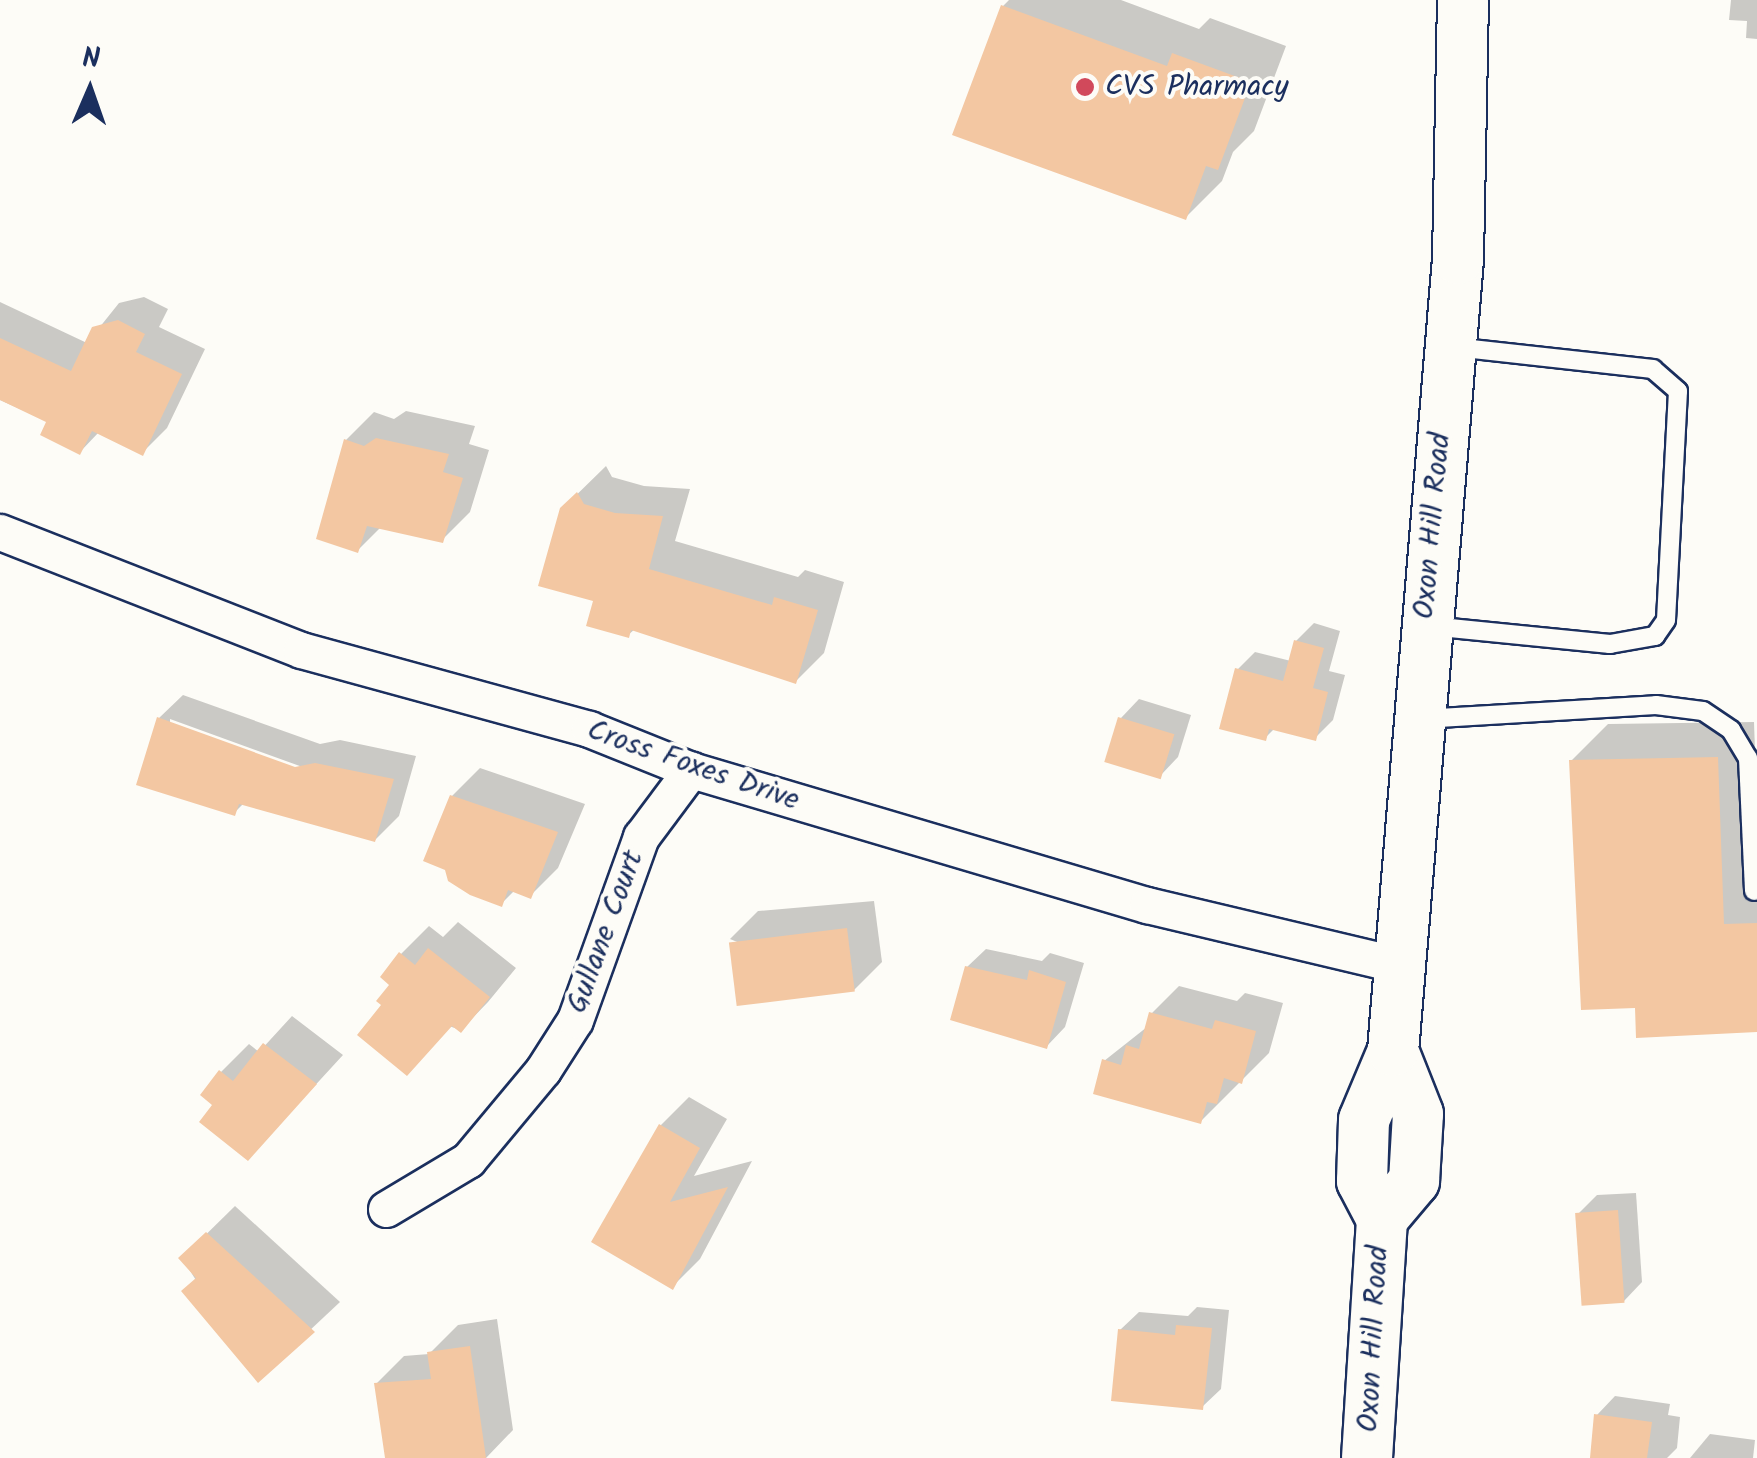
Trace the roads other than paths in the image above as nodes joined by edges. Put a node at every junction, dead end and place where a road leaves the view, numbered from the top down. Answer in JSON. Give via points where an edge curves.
{"nodes":[{"id":1,"x":1463,"y":0,"type":"edge"},
{"id":2,"x":1449,"y":346,"type":"junction"},
{"id":3,"x":0,"y":532,"type":"edge"},
{"id":4,"x":1424,"y":626,"type":"junction"},
{"id":5,"x":1417,"y":719,"type":"junction"},
{"id":6,"x":691,"y":770,"type":"junction"},
{"id":7,"x":1754,"y":780,"type":"edge"},
{"id":8,"x":1754,"y":891,"type":"dead end"},
{"id":9,"x":1398,"y":965,"type":"junction"},
{"id":10,"x":386,"y":1208,"type":"dead end"},
{"id":11,"x":1367,"y":1458,"type":"edge"}],
"edges":[{"from":1,"to":2,"type":"main road","name":"Oxon Hill Road"},
{"from":2,"to":4,"type":"main road","name":"Oxon Hill Road"},
{"from":2,"to":4,"type":"lane","via":[[1652,369],[1678,391],[1666,620],[1655,636],[1610,644]]},
{"from":3,"to":6,"type":"street","name":"Cross Foxes Drive","via":[[301,650],[588,729]]},
{"from":4,"to":5,"type":"main road","name":"Oxon Hill Road"},
{"from":5,"to":7,"type":"lane","via":[[1681,706],[1731,730]]},
{"from":5,"to":9,"type":"main road","name":"Oxon Hill Road"},
{"from":6,"to":9,"type":"street","name":"Cross Foxes Drive","via":[[1147,905]]},
{"from":6,"to":10,"type":"street","name":"Gullane Court","via":[[642,837],[575,1020],[550,1060],[468,1160]]},
{"from":7,"to":8,"type":"lane"},
{"from":9,"to":11,"type":"main road","name":"Oxon Hill Road","via":[[1394,1051],[1364,1120],[1362,1182],[1382,1220]]}]}
